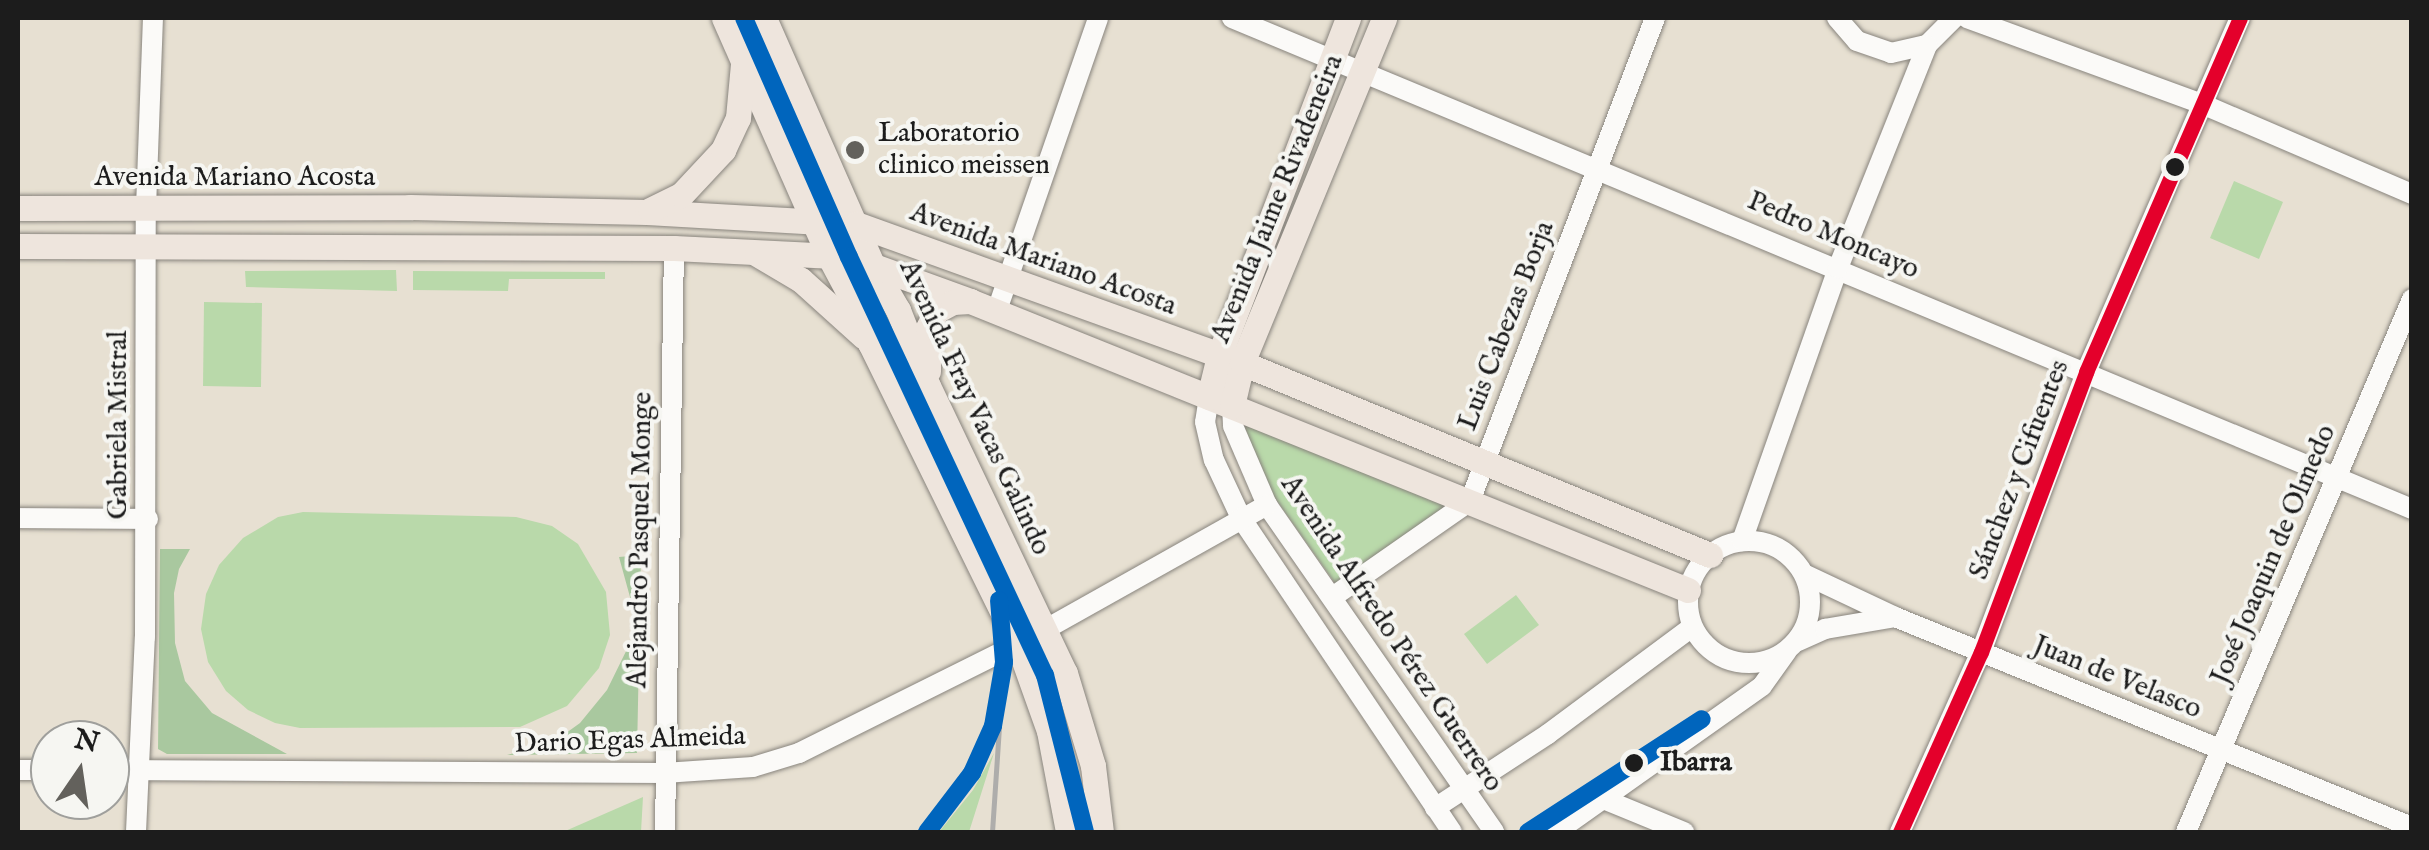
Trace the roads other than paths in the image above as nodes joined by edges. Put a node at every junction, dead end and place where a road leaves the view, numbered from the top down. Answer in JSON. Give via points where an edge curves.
{"nodes":[{"id":1,"x":153,"y":18,"type":"edge"},
{"id":2,"x":724,"y":18,"type":"edge"},
{"id":3,"x":764,"y":18,"type":"edge"},
{"id":4,"x":1098,"y":18,"type":"edge"},
{"id":5,"x":1232,"y":18,"type":"edge"},
{"id":6,"x":1348,"y":18,"type":"edge"},
{"id":7,"x":1384,"y":18,"type":"edge"},
{"id":8,"x":1656,"y":18,"type":"edge"},
{"id":9,"x":1837,"y":18,"type":"edge"},
{"id":10,"x":1954,"y":18,"type":"edge"},
{"id":11,"x":1967,"y":18,"type":"edge"},
{"id":12,"x":2240,"y":18,"type":"edge"},
{"id":13,"x":1927,"y":45,"type":"junction"},
{"id":14,"x":1331,"y":61,"type":"junction"},
{"id":15,"x":743,"y":64,"type":"junction"},
{"id":16,"x":1364,"y":69,"type":"junction"},
{"id":17,"x":2202,"y":104,"type":"junction"},
{"id":18,"x":1599,"y":168,"type":"junction"},
{"id":19,"x":2412,"y":194,"type":"edge"},
{"id":20,"x":18,"y":208,"type":"edge"},
{"id":21,"x":146,"y":208,"type":"junction"},
{"id":22,"x":648,"y":212,"type":"junction"},
{"id":23,"x":817,"y":219,"type":"junction"},
{"id":24,"x":856,"y":224,"type":"junction"},
{"id":25,"x":18,"y":246,"type":"edge"},
{"id":26,"x":145,"y":247,"type":"junction"},
{"id":27,"x":674,"y":248,"type":"junction"},
{"id":28,"x":752,"y":251,"type":"junction"},
{"id":29,"x":828,"y":254,"type":"junction"},
{"id":30,"x":874,"y":268,"type":"junction"},
{"id":31,"x":1838,"y":268,"type":"junction"},
{"id":32,"x":1009,"y":280,"type":"junction"},
{"id":33,"x":2412,"y":299,"type":"edge"},
{"id":34,"x":970,"y":301,"type":"junction"},
{"id":35,"x":996,"y":312,"type":"junction"},
{"id":36,"x":870,"y":344,"type":"junction"},
{"id":37,"x":1231,"y":360,"type":"junction"},
{"id":38,"x":2086,"y":372,"type":"junction"},
{"id":39,"x":928,"y":386,"type":"junction"},
{"id":40,"x":1220,"y":402,"type":"junction"},
{"id":41,"x":1483,"y":464,"type":"junction"},
{"id":42,"x":2336,"y":477,"type":"junction"},
{"id":43,"x":1470,"y":501,"type":"junction"},
{"id":44,"x":1267,"y":505,"type":"junction"},
{"id":45,"x":2412,"y":509,"type":"edge"},
{"id":46,"x":18,"y":518,"type":"edge"},
{"id":47,"x":148,"y":518,"type":"junction"},
{"id":48,"x":1241,"y":518,"type":"junction"},
{"id":49,"x":1742,"y":541,"type":"junction"},
{"id":50,"x":1710,"y":555,"type":"junction"},
{"id":51,"x":1804,"y":574,"type":"junction"},
{"id":52,"x":1688,"y":590,"type":"junction"},
{"id":53,"x":1334,"y":596,"type":"junction"},
{"id":54,"x":1896,"y":617,"type":"junction"},
{"id":55,"x":1692,"y":627,"type":"junction"},
{"id":56,"x":1044,"y":629,"type":"junction"},
{"id":57,"x":1018,"y":644,"type":"junction"},
{"id":58,"x":1792,"y":646,"type":"junction"},
{"id":59,"x":1981,"y":652,"type":"junction"},
{"id":60,"x":2221,"y":750,"type":"junction"},
{"id":61,"x":130,"y":771,"type":"edge"},
{"id":62,"x":136,"y":771,"type":"junction"},
{"id":63,"x":664,"y":773,"type":"junction"},
{"id":64,"x":1464,"y":790,"type":"junction"},
{"id":65,"x":1601,"y":798,"type":"junction"},
{"id":66,"x":1435,"y":808,"type":"junction"},
{"id":67,"x":2412,"y":828,"type":"edge"},
{"id":68,"x":136,"y":832,"type":"edge"},
{"id":69,"x":665,"y":832,"type":"edge"},
{"id":70,"x":1068,"y":832,"type":"edge"},
{"id":71,"x":1101,"y":832,"type":"edge"},
{"id":72,"x":1452,"y":832,"type":"edge"},
{"id":73,"x":1494,"y":832,"type":"edge"},
{"id":74,"x":1556,"y":832,"type":"edge"},
{"id":75,"x":1684,"y":832,"type":"edge"},
{"id":76,"x":1900,"y":832,"type":"edge"},
{"id":77,"x":2186,"y":832,"type":"edge"}],
"edges":[{"from":1,"to":21,"type":"street","name":"Gabriela Mistral"},
{"from":2,"to":15,"type":"main road"},
{"from":3,"to":24,"type":"main road","name":"Avenida Fray Vacas Galindo"},
{"from":4,"to":32,"type":"street"},
{"from":5,"to":14,"type":"street","name":"Pedro Moncayo"},
{"from":6,"to":14,"type":"main road","name":"Avenida Jaime Rivadeneira"},
{"from":7,"to":16,"type":"main road","name":"Avenida Jaime Rivadeneira"},
{"from":8,"to":18,"type":"street","name":"Luis Cabezas Borja"},
{"from":9,"to":13,"type":"street","via":[[1873,49],[1910,52]]},
{"from":10,"to":13,"type":"street"},
{"from":11,"to":17,"type":"street"},
{"from":12,"to":17,"type":"street","name":"Sánchez y Cifuentes"},
{"from":13,"to":31,"type":"street"},
{"from":14,"to":16,"type":"street","name":"Pedro Moncayo"},
{"from":14,"to":37,"type":"main road","name":"Avenida Jaime Rivadeneira"},
{"from":15,"to":22,"type":"main road","via":[[738,118],[722,150],[681,195]]},
{"from":15,"to":23,"type":"main road"},
{"from":16,"to":18,"type":"street","name":"Pedro Moncayo"},
{"from":16,"to":37,"type":"main road","name":"Avenida Jaime Rivadeneira"},
{"from":17,"to":19,"type":"street"},
{"from":17,"to":38,"type":"street","name":"Sánchez y Cifuentes"},
{"from":18,"to":31,"type":"street","name":"Pedro Moncayo"},
{"from":18,"to":41,"type":"street","name":"Luis Cabezas Borja"},
{"from":20,"to":21,"type":"main road","name":"Avenida Mariano Acosta"},
{"from":21,"to":22,"type":"main road","name":"Avenida Mariano Acosta"},
{"from":21,"to":26,"type":"street","name":"Gabriela Mistral"},
{"from":22,"to":23,"type":"main road","name":"Avenida Mariano Acosta"},
{"from":23,"to":24,"type":"main road","name":"Avenida Mariano Acosta"},
{"from":23,"to":29,"type":"main road"},
{"from":24,"to":30,"type":"main road","name":"Avenida Fray Vacas Galindo"},
{"from":24,"to":32,"type":"main road","name":"Avenida Mariano Acosta"},
{"from":25,"to":26,"type":"main road"},
{"from":26,"to":27,"type":"main road"},
{"from":26,"to":47,"type":"street","name":"Gabriela Mistral"},
{"from":27,"to":28,"type":"main road"},
{"from":27,"to":63,"type":"street","name":"Alejandro Pasquel Monge"},
{"from":28,"to":29,"type":"main road"},
{"from":28,"to":36,"type":"main road","via":[[800,280]]},
{"from":29,"to":30,"type":"main road"},
{"from":29,"to":36,"type":"main road"},
{"from":30,"to":34,"type":"main road"},
{"from":30,"to":39,"type":"main road","name":"Avenida Fray Vacas Galindo"},
{"from":31,"to":38,"type":"street","name":"Pedro Moncayo"},
{"from":31,"to":49,"type":"street"},
{"from":32,"to":35,"type":"street"},
{"from":32,"to":37,"type":"main road","name":"Avenida Mariano Acosta"},
{"from":33,"to":42,"type":"street","name":"José Joaquin de Olmedo"},
{"from":34,"to":35,"type":"main road"},
{"from":34,"to":39,"type":"main road","via":[[936,311],[928,328]]},
{"from":35,"to":40,"type":"main road"},
{"from":36,"to":57,"type":"main road"},
{"from":37,"to":40,"type":"main road","name":"Avenida Jaime Rivadeneira"},
{"from":37,"to":41,"type":"main road","name":"Avenida Mariano Acosta"},
{"from":38,"to":42,"type":"street","name":"Pedro Moncayo"},
{"from":38,"to":59,"type":"street","name":"Sánchez y Cifuentes"},
{"from":39,"to":56,"type":"main road","name":"Avenida Fray Vacas Galindo"},
{"from":40,"to":43,"type":"main road"},
{"from":40,"to":44,"type":"street","name":"Avenida Alfredo Pérez Guerrero"},
{"from":40,"to":48,"type":"street","name":"Avenida Alfredo Pérez Guerrero","via":[[1206,422],[1214,460]]},
{"from":41,"to":43,"type":"street","name":"Luis Cabezas Borja"},
{"from":41,"to":50,"type":"main road","name":"Avenida Mariano Acosta"},
{"from":42,"to":45,"type":"street","name":"Pedro Moncayo"},
{"from":42,"to":60,"type":"street","name":"José Joaquin de Olmedo"},
{"from":43,"to":52,"type":"main road"},
{"from":43,"to":53,"type":"street"},
{"from":44,"to":48,"type":"street","name":"Dario Egas Almeida"},
{"from":44,"to":53,"type":"street","name":"Avenida Alfredo Pérez Guerrero"},
{"from":46,"to":47,"type":"street"},
{"from":47,"to":62,"type":"street","name":"Gabriela Mistral"},
{"from":48,"to":56,"type":"street","name":"Dario Egas Almeida"},
{"from":48,"to":66,"type":"street","name":"Avenida Alfredo Pérez Guerrero"},
{"from":49,"to":50,"type":"street"},
{"from":49,"to":51,"type":"street","via":[[1778,548]]},
{"from":50,"to":52,"type":"street"},
{"from":51,"to":54,"type":"street","name":"Juan de Velasco"},
{"from":51,"to":58,"type":"street","via":[[1811,609]]},
{"from":52,"to":55,"type":"street"},
{"from":53,"to":64,"type":"street","name":"Avenida Alfredo Pérez Guerrero"},
{"from":54,"to":58,"type":"street","via":[[1824,629]]},
{"from":54,"to":59,"type":"street","name":"Juan de Velasco"},
{"from":55,"to":58,"type":"street","via":[[1717,655],[1735,662],[1772,659]]},
{"from":55,"to":64,"type":"street"},
{"from":56,"to":57,"type":"street","name":"Dario Egas Almeida"},
{"from":56,"to":71,"type":"main road","name":"Avenida Fray Vacas Galindo","via":[[1093,766]]},
{"from":57,"to":63,"type":"street","name":"Dario Egas Almeida","via":[[798,753],[754,767]]},
{"from":57,"to":70,"type":"main road","via":[[1049,731]]},
{"from":58,"to":65,"type":"street","via":[[1762,686]]},
{"from":59,"to":60,"type":"street","name":"Juan de Velasco"},
{"from":59,"to":76,"type":"street","name":"Sánchez y Cifuentes"},
{"from":60,"to":67,"type":"street","name":"Juan de Velasco"},
{"from":60,"to":77,"type":"street","name":"José Joaquin de Olmedo"},
{"from":61,"to":62,"type":"street","name":"Dario Egas Almeida"},
{"from":62,"to":63,"type":"street","name":"Dario Egas Almeida"},
{"from":62,"to":68,"type":"street","name":"Gabriela Mistral"},
{"from":63,"to":69,"type":"street","name":"Alejandro Pasquel Monge"},
{"from":64,"to":66,"type":"street"},
{"from":64,"to":73,"type":"street","name":"Avenida Alfredo Pérez Guerrero"},
{"from":65,"to":74,"type":"street"},
{"from":65,"to":75,"type":"street"},
{"from":66,"to":72,"type":"street","name":"Avenida Alfredo Pérez Guerrero"}]}
